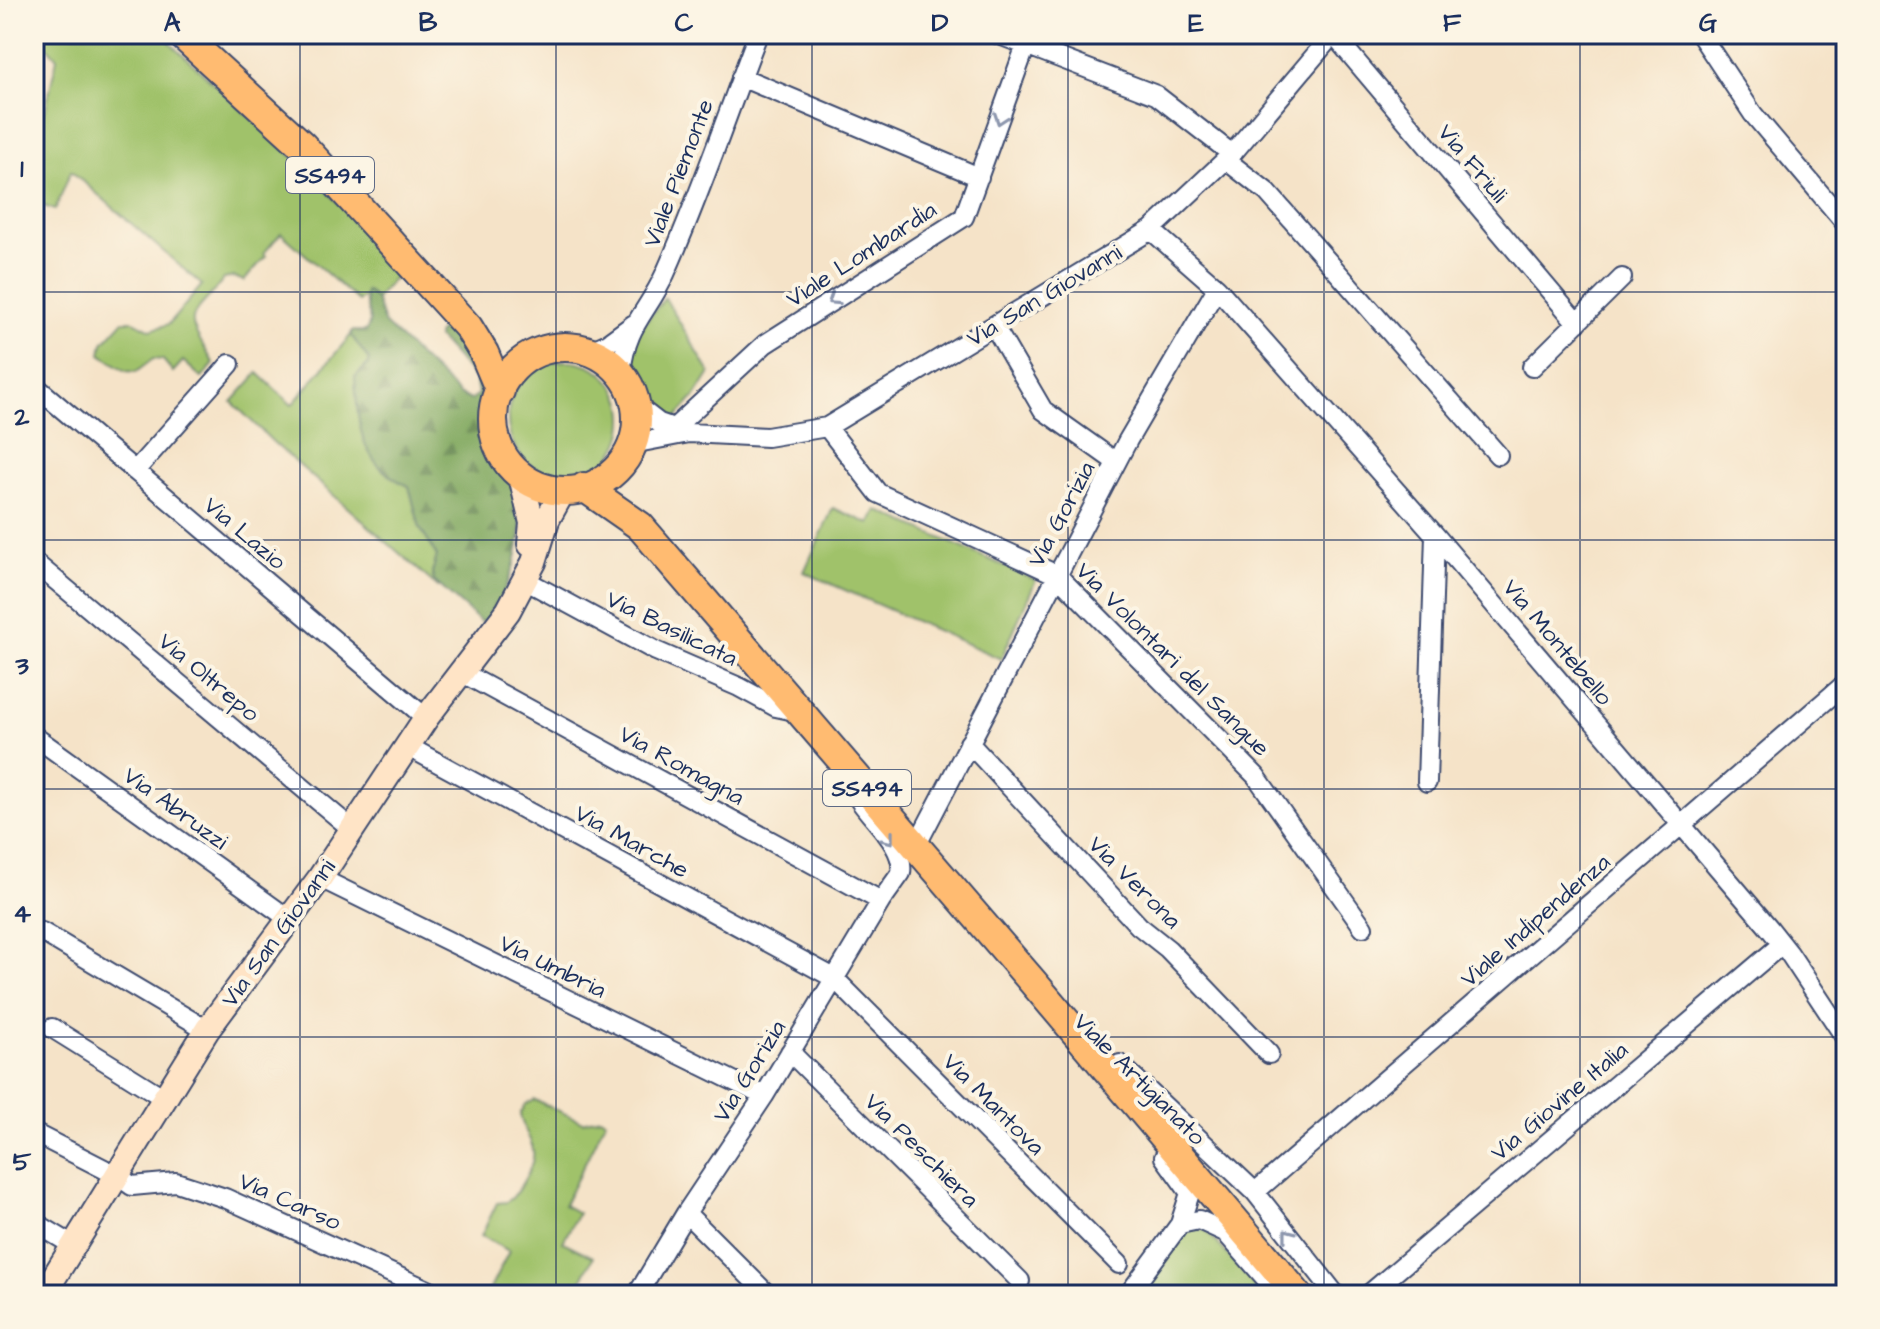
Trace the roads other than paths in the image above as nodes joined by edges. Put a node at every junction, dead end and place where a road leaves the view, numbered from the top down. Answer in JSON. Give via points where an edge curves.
{"nodes":[{"id":1,"x":181,"y":34,"type":"edge"},
{"id":2,"x":758,"y":34,"type":"edge"},
{"id":3,"x":997,"y":34,"type":"edge"},
{"id":4,"x":1333,"y":34,"type":"edge"},
{"id":5,"x":1700,"y":34,"type":"edge"},
{"id":6,"x":1028,"y":40,"type":"edge"},
{"id":7,"x":741,"y":77,"type":"junction"},
{"id":8,"x":1229,"y":157,"type":"junction"},
{"id":9,"x":979,"y":177,"type":"junction"},
{"id":10,"x":1846,"y":224,"type":"edge"},
{"id":11,"x":1151,"y":230,"type":"junction"},
{"id":12,"x":1622,"y":278,"type":"dead end"},
{"id":13,"x":1217,"y":288,"type":"junction"},
{"id":14,"x":1577,"y":323,"type":"junction"},
{"id":15,"x":634,"y":324,"type":"junction"},
{"id":16,"x":994,"y":326,"type":"junction"},
{"id":17,"x":468,"y":327,"type":"junction"},
{"id":18,"x":590,"y":351,"type":"junction"},
{"id":19,"x":536,"y":354,"type":"junction"},
{"id":20,"x":230,"y":364,"type":"dead end"},
{"id":21,"x":1532,"y":367,"type":"dead end"},
{"id":22,"x":621,"y":373,"type":"junction"},
{"id":23,"x":34,"y":385,"type":"edge"},
{"id":24,"x":500,"y":391,"type":"junction"},
{"id":25,"x":637,"y":406,"type":"junction"},
{"id":26,"x":827,"y":427,"type":"junction"},
{"id":27,"x":681,"y":431,"type":"junction"},
{"id":28,"x":1498,"y":455,"type":"dead end"},
{"id":29,"x":625,"y":456,"type":"junction"},
{"id":30,"x":1116,"y":462,"type":"junction"},
{"id":31,"x":135,"y":471,"type":"junction"},
{"id":32,"x":521,"y":476,"type":"junction"},
{"id":33,"x":573,"y":489,"type":"junction"},
{"id":34,"x":640,"y":526,"type":"junction"},
{"id":35,"x":1435,"y":535,"type":"junction"},
{"id":36,"x":34,"y":562,"type":"edge"},
{"id":37,"x":1057,"y":575,"type":"junction"},
{"id":38,"x":525,"y":580,"type":"junction"},
{"id":39,"x":459,"y":671,"type":"junction"},
{"id":40,"x":1846,"y":683,"type":"edge"},
{"id":41,"x":800,"y":712,"type":"junction"},
{"id":42,"x":426,"y":718,"type":"junction"},
{"id":43,"x":34,"y":736,"type":"edge"},
{"id":44,"x":969,"y":743,"type":"junction"},
{"id":45,"x":407,"y":746,"type":"junction"},
{"id":46,"x":842,"y":759,"type":"junction"},
{"id":47,"x":1427,"y":782,"type":"dead end"},
{"id":48,"x":1682,"y":825,"type":"junction"},
{"id":49,"x":353,"y":830,"type":"junction"},
{"id":50,"x":916,"y":846,"type":"junction"},
{"id":51,"x":938,"y":871,"type":"junction"},
{"id":52,"x":901,"y":873,"type":"junction"},
{"id":53,"x":320,"y":878,"type":"junction"},
{"id":54,"x":881,"y":901,"type":"junction"},
{"id":55,"x":289,"y":919,"type":"junction"},
{"id":56,"x":1363,"y":927,"type":"dead end"},
{"id":57,"x":42,"y":932,"type":"dead end"},
{"id":58,"x":1782,"y":944,"type":"junction"},
{"id":59,"x":834,"y":978,"type":"junction"},
{"id":60,"x":1032,"y":981,"type":"junction"},
{"id":61,"x":52,"y":1028,"type":"dead end"},
{"id":62,"x":207,"y":1030,"type":"junction"},
{"id":63,"x":1846,"y":1039,"type":"edge"},
{"id":64,"x":1092,"y":1050,"type":"junction"},
{"id":65,"x":790,"y":1052,"type":"junction"},
{"id":66,"x":1269,"y":1054,"type":"dead end"},
{"id":67,"x":764,"y":1096,"type":"junction"},
{"id":68,"x":164,"y":1098,"type":"junction"},
{"id":69,"x":34,"y":1133,"type":"edge"},
{"id":70,"x":118,"y":1176,"type":"junction"},
{"id":71,"x":1255,"y":1192,"type":"junction"},
{"id":72,"x":686,"y":1213,"type":"junction"},
{"id":73,"x":34,"y":1222,"type":"edge"},
{"id":74,"x":1180,"y":1224,"type":"junction"},
{"id":75,"x":74,"y":1246,"type":"junction"},
{"id":76,"x":1119,"y":1264,"type":"dead end"},
{"id":77,"x":1020,"y":1281,"type":"dead end"},
{"id":78,"x":43,"y":1295,"type":"edge"},
{"id":79,"x":439,"y":1295,"type":"edge"},
{"id":80,"x":637,"y":1295,"type":"edge"},
{"id":81,"x":768,"y":1295,"type":"edge"},
{"id":82,"x":1128,"y":1295,"type":"edge"},
{"id":83,"x":1280,"y":1295,"type":"edge"},
{"id":84,"x":1298,"y":1295,"type":"edge"},
{"id":85,"x":1336,"y":1295,"type":"edge"},
{"id":86,"x":1368,"y":1295,"type":"edge"}],
"edges":[{"from":1,"to":17,"type":"main road","number":"SS494","via":[[302,145]]},
{"from":2,"to":7,"type":"street","name":"Viale Piemonte"},
{"from":3,"to":6,"type":"street"},
{"from":4,"to":8,"type":"street","name":"Via San Giovanni"},
{"from":4,"to":14,"type":"street","name":"Via Friuli"},
{"from":5,"to":10,"type":"street","via":[[1753,114]]},
{"from":6,"to":8,"type":"street","via":[[1156,95]]},
{"from":6,"to":9,"type":"street","name":"Viale Lombardia","one_way":true},
{"from":7,"to":9,"type":"street"},
{"from":7,"to":15,"type":"street","name":"Viale Piemonte","via":[[664,277]]},
{"from":8,"to":11,"type":"street","name":"Via San Giovanni"},
{"from":8,"to":28,"type":"street","via":[[1267,192]]},
{"from":9,"to":27,"type":"street","name":"Viale Lombardia","one_way":true,"via":[[964,217],[765,344]]},
{"from":11,"to":13,"type":"street"},
{"from":11,"to":16,"type":"street","name":"Via San Giovanni"},
{"from":12,"to":14,"type":"street"},
{"from":13,"to":30,"type":"street","name":"Via Gorizia"},
{"from":13,"to":35,"type":"street","name":"Via Montebello"},
{"from":14,"to":21,"type":"street"},
{"from":15,"to":18,"type":"street","name":"Viale Piemonte"},
{"from":15,"to":22,"type":"street","name":"Viale Piemonte"},
{"from":16,"to":26,"type":"street","name":"Via San Giovanni"},
{"from":16,"to":30,"type":"street","via":[[1043,410]]},
{"from":17,"to":19,"type":"main road","number":"SS494","via":[[499,344]]},
{"from":17,"to":24,"type":"main road","number":"SS494"},
{"from":18,"to":19,"type":"main road","number":"SS494","via":[[563,347]]},
{"from":18,"to":22,"type":"main road"},
{"from":19,"to":24,"type":"main road","via":[[521,363]]},
{"from":20,"to":31,"type":"street"},
{"from":22,"to":25,"type":"main road"},
{"from":23,"to":31,"type":"street","name":"Via Lazio"},
{"from":24,"to":32,"type":"main road","via":[[494,430],[500,449]]},
{"from":25,"to":27,"type":"street","name":"Via San Giovanni"},
{"from":25,"to":29,"type":"main road","number":"SS494","via":[[636,432]]},
{"from":26,"to":27,"type":"street","name":"Via San Giovanni","via":[[767,437]]},
{"from":26,"to":37,"type":"street","name":"Via Volontari del Sangue","via":[[878,493]]},
{"from":27,"to":29,"type":"street","name":"Via San Giovanni"},
{"from":29,"to":33,"type":"main road","via":[[603,480]]},
{"from":29,"to":34,"type":"main road","name":"Viale Artigianato","number":"SS494","via":[[624,492]]},
{"from":30,"to":37,"type":"street","name":"Via Gorizia"},
{"from":31,"to":42,"type":"street","name":"Via Lazio"},
{"from":32,"to":33,"type":"main road","number":"SS494","via":[[543,489]]},
{"from":32,"to":38,"type":"street","name":"Via San Giovanni","via":[[532,523]]},
{"from":33,"to":34,"type":"main road","name":"Viale Artigianato","number":"SS494"},
{"from":33,"to":38,"type":"street","name":"Via San Giovanni","via":[[547,520]]},
{"from":34,"to":41,"type":"main road","name":"Viale Artigianato","number":"SS494"},
{"from":35,"to":47,"type":"street"},
{"from":35,"to":48,"type":"street","name":"Via Montebello"},
{"from":36,"to":49,"type":"street","name":"Via Oltrepo"},
{"from":37,"to":44,"type":"street","name":"Via Gorizia"},
{"from":37,"to":56,"type":"street","name":"Via Volontari del Sangue","via":[[1256,776]]},
{"from":38,"to":39,"type":"street","name":"Via San Giovanni","via":[[497,628]]},
{"from":38,"to":41,"type":"street","name":"Via Basilicata","via":[[656,651],[776,707]]},
{"from":39,"to":42,"type":"street","name":"Via San Giovanni"},
{"from":39,"to":54,"type":"street","name":"Via Romagna"},
{"from":40,"to":48,"type":"street","name":"Viale Indipendenza"},
{"from":41,"to":46,"type":"main road","name":"Viale Artigianato","number":"SS494"},
{"from":42,"to":45,"type":"street","name":"Via San Giovanni"},
{"from":43,"to":55,"type":"street","name":"Via Abruzzi"},
{"from":44,"to":50,"type":"street","name":"Via Gorizia"},
{"from":44,"to":66,"type":"street","name":"Via Verona","via":[[1139,926]]},
{"from":45,"to":49,"type":"street","name":"Via San Giovanni"},
{"from":45,"to":59,"type":"street","name":"Via Marche"},
{"from":46,"to":50,"type":"main road","name":"Viale Artigianato","number":"SS494"},
{"from":46,"to":52,"type":"street","one_way":true,"via":[[856,798],[902,855]]},
{"from":48,"to":58,"type":"street","name":"Via Montebello"},
{"from":48,"to":71,"type":"street","name":"Viale Indipendenza"},
{"from":49,"to":53,"type":"street","name":"Via San Giovanni"},
{"from":50,"to":51,"type":"main road","name":"Viale Artigianato","number":"SS494"},
{"from":51,"to":60,"type":"main road","name":"Viale Artigianato","number":"SS494"},
{"from":51,"to":71,"type":"street","name":"Viale Artigianato","via":[[963,885],[1131,1077]]},
{"from":52,"to":54,"type":"street","name":"Via Gorizia"},
{"from":52,"to":60,"type":"street","via":[[916,870],[926,877],[1010,975]]},
{"from":53,"to":55,"type":"street","name":"Via San Giovanni"},
{"from":53,"to":67,"type":"street","name":"Via Umbria"},
{"from":54,"to":59,"type":"street","name":"Via Gorizia"},
{"from":55,"to":62,"type":"street","name":"Via San Giovanni"},
{"from":57,"to":62,"type":"street"},
{"from":58,"to":63,"type":"street","name":"Via Montebello"},
{"from":58,"to":86,"type":"street","name":"Via Giovine Italia"},
{"from":59,"to":65,"type":"street","name":"Via Gorizia"},
{"from":59,"to":76,"type":"street","name":"Via Mantova"},
{"from":60,"to":64,"type":"main road","name":"Viale Artigianato","number":"SS494"},
{"from":61,"to":68,"type":"street"},
{"from":62,"to":68,"type":"street","name":"Via San Giovanni"},
{"from":64,"to":74,"type":"street","via":[[1093,1072],[1190,1193]]},
{"from":64,"to":84,"type":"main road","name":"Viale Artigianato","number":"SS494"},
{"from":65,"to":67,"type":"street","name":"Via Gorizia"},
{"from":65,"to":77,"type":"street","name":"Via Peschiera"},
{"from":67,"to":72,"type":"street","name":"Via Gorizia"},
{"from":68,"to":70,"type":"street","name":"Via San Giovanni"},
{"from":69,"to":70,"type":"street","name":"Via Carso"},
{"from":70,"to":75,"type":"street","name":"Via San Giovanni"},
{"from":70,"to":79,"type":"street","name":"Via Carso","via":[[132,1186],[176,1182],[225,1198]]},
{"from":85,"to":71,"type":"street","name":"Viale Artigianato","one_way":true},
{"from":72,"to":80,"type":"street","name":"Via Gorizia"},
{"from":72,"to":81,"type":"street"},
{"from":73,"to":75,"type":"street"},
{"from":74,"to":82,"type":"street"},
{"from":74,"to":83,"type":"street","via":[[1199,1220],[1225,1232]]},
{"from":75,"to":78,"type":"street","name":"Via San Giovanni"}]}
